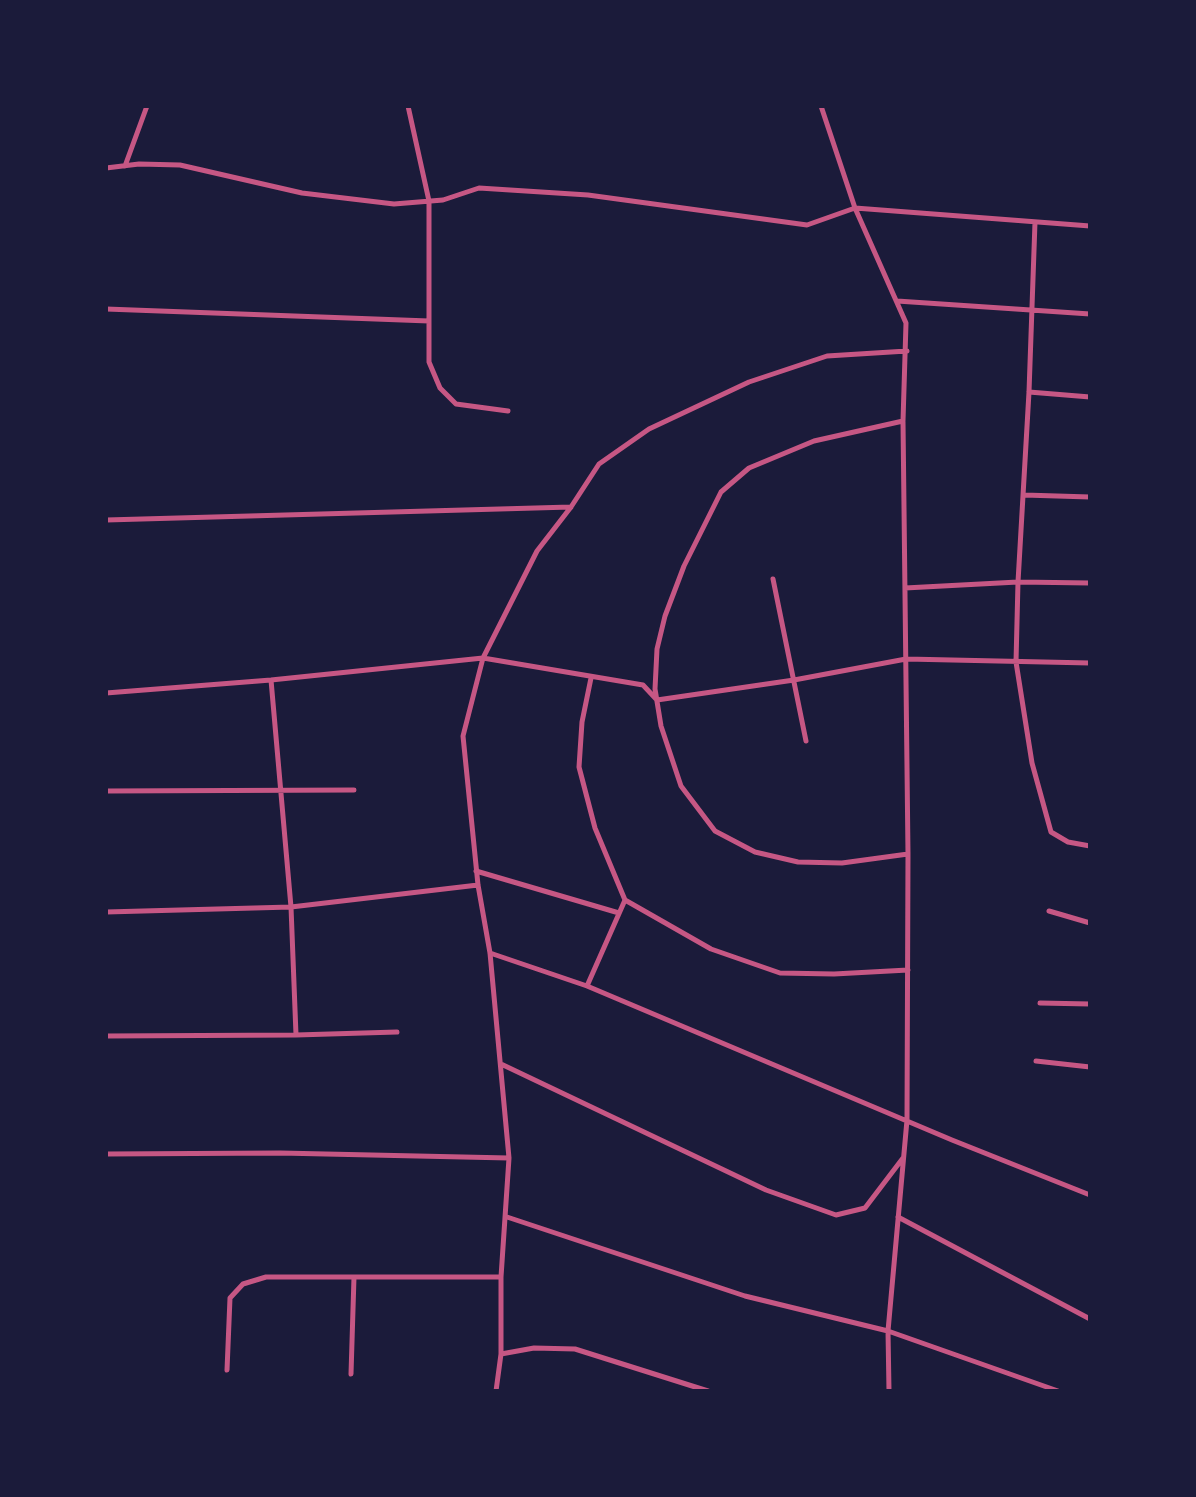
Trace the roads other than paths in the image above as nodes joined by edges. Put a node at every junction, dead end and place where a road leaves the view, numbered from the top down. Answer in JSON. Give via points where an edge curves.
{"nodes":[{"id":1,"x":148,"y":106,"type":"edge"},
{"id":2,"x":408,"y":106,"type":"edge"},
{"id":3,"x":821,"y":106,"type":"edge"},
{"id":4,"x":125,"y":166,"type":"junction"},
{"id":5,"x":106,"y":168,"type":"edge"},
{"id":6,"x":429,"y":201,"type":"junction"},
{"id":7,"x":856,"y":208,"type":"junction"},
{"id":8,"x":1035,"y":222,"type":"junction"},
{"id":9,"x":1090,"y":226,"type":"edge"},
{"id":10,"x":897,"y":301,"type":"junction"},
{"id":11,"x":106,"y":309,"type":"edge"},
{"id":12,"x":1032,"y":310,"type":"junction"},
{"id":13,"x":1090,"y":314,"type":"edge"},
{"id":14,"x":429,"y":321,"type":"junction"},
{"id":15,"x":907,"y":351,"type":"junction"},
{"id":16,"x":1029,"y":392,"type":"junction"},
{"id":17,"x":1090,"y":397,"type":"edge"},
{"id":18,"x":508,"y":411,"type":"dead end"},
{"id":19,"x":903,"y":421,"type":"junction"},
{"id":20,"x":1024,"y":495,"type":"junction"},
{"id":21,"x":1090,"y":497,"type":"edge"},
{"id":22,"x":571,"y":507,"type":"junction"},
{"id":23,"x":106,"y":520,"type":"edge"},
{"id":24,"x":773,"y":579,"type":"dead end"},
{"id":25,"x":1018,"y":582,"type":"junction"},
{"id":26,"x":1090,"y":583,"type":"edge"},
{"id":27,"x":905,"y":588,"type":"junction"},
{"id":28,"x":483,"y":658,"type":"junction"},
{"id":29,"x":906,"y":659,"type":"junction"},
{"id":30,"x":1016,"y":662,"type":"junction"},
{"id":31,"x":1090,"y":663,"type":"edge"},
{"id":32,"x":591,"y":678,"type":"junction"},
{"id":33,"x":271,"y":680,"type":"junction"},
{"id":34,"x":794,"y":680,"type":"junction"},
{"id":35,"x":106,"y":693,"type":"edge"},
{"id":36,"x":657,"y":700,"type":"junction"},
{"id":37,"x":806,"y":741,"type":"dead end"},
{"id":38,"x":280,"y":790,"type":"junction"},
{"id":39,"x":354,"y":790,"type":"dead end"},
{"id":40,"x":106,"y":792,"type":"edge"},
{"id":41,"x":1090,"y":846,"type":"edge"},
{"id":42,"x":908,"y":854,"type":"junction"},
{"id":43,"x":476,"y":871,"type":"junction"},
{"id":44,"x":478,"y":885,"type":"junction"},
{"id":45,"x":625,"y":900,"type":"junction"},
{"id":46,"x":291,"y":907,"type":"junction"},
{"id":47,"x":1049,"y":911,"type":"dead end"},
{"id":48,"x":106,"y":912,"type":"edge"},
{"id":49,"x":619,"y":913,"type":"junction"},
{"id":50,"x":1090,"y":923,"type":"edge"},
{"id":51,"x":490,"y":953,"type":"junction"},
{"id":52,"x":908,"y":970,"type":"junction"},
{"id":53,"x":587,"y":986,"type":"junction"},
{"id":54,"x":1040,"y":1003,"type":"dead end"},
{"id":55,"x":1090,"y":1004,"type":"edge"},
{"id":56,"x":397,"y":1032,"type":"dead end"},
{"id":57,"x":106,"y":1036,"type":"edge"},
{"id":58,"x":296,"y":1036,"type":"junction"},
{"id":59,"x":1036,"y":1061,"type":"dead end"},
{"id":60,"x":500,"y":1064,"type":"junction"},
{"id":61,"x":1090,"y":1067,"type":"edge"},
{"id":62,"x":906,"y":1120,"type":"junction"},
{"id":63,"x":106,"y":1154,"type":"edge"},
{"id":64,"x":509,"y":1158,"type":"junction"},
{"id":65,"x":903,"y":1158,"type":"junction"},
{"id":66,"x":1090,"y":1195,"type":"edge"},
{"id":67,"x":507,"y":1216,"type":"junction"},
{"id":68,"x":898,"y":1216,"type":"junction"},
{"id":69,"x":354,"y":1277,"type":"junction"},
{"id":70,"x":501,"y":1277,"type":"junction"},
{"id":71,"x":1090,"y":1319,"type":"edge"},
{"id":72,"x":888,"y":1331,"type":"junction"},
{"id":73,"x":501,"y":1354,"type":"junction"},
{"id":74,"x":227,"y":1370,"type":"dead end"},
{"id":75,"x":351,"y":1374,"type":"dead end"},
{"id":76,"x":496,"y":1391,"type":"edge"},
{"id":77,"x":708,"y":1391,"type":"edge"},
{"id":78,"x":889,"y":1391,"type":"edge"},
{"id":79,"x":1058,"y":1391,"type":"edge"}],
"edges":[{"from":1,"to":4,"type":"street"},
{"from":2,"to":6,"type":"street"},
{"from":3,"to":7,"type":"street"},
{"from":4,"to":5,"type":"street"},
{"from":4,"to":6,"type":"street","via":[[180,165],[302,193],[394,204]]},
{"from":6,"to":7,"type":"street","via":[[443,200],[479,188],[588,195],[807,225]]},
{"from":6,"to":14,"type":"street"},
{"from":7,"to":8,"type":"street"},
{"from":7,"to":10,"type":"street"},
{"from":8,"to":9,"type":"street"},
{"from":8,"to":12,"type":"street"},
{"from":10,"to":12,"type":"street"},
{"from":10,"to":15,"type":"street","via":[[906,323]]},
{"from":11,"to":14,"type":"street"},
{"from":12,"to":13,"type":"street"},
{"from":12,"to":16,"type":"street"},
{"from":14,"to":18,"type":"street","via":[[429,362],[440,388],[456,404]]},
{"from":15,"to":19,"type":"street"},
{"from":15,"to":22,"type":"street","via":[[828,356],[749,382],[649,429],[599,464]]},
{"from":16,"to":17,"type":"street"},
{"from":16,"to":20,"type":"street"},
{"from":19,"to":27,"type":"street"},
{"from":19,"to":36,"type":"street","via":[[814,441],[750,468],[721,492],[684,566],[665,616],[657,649]]},
{"from":20,"to":21,"type":"street"},
{"from":20,"to":25,"type":"street"},
{"from":22,"to":23,"type":"street"},
{"from":22,"to":28,"type":"street","via":[[537,550]]},
{"from":24,"to":34,"type":"street"},
{"from":25,"to":26,"type":"street"},
{"from":25,"to":27,"type":"street"},
{"from":25,"to":30,"type":"street"},
{"from":27,"to":29,"type":"street"},
{"from":28,"to":32,"type":"street"},
{"from":28,"to":33,"type":"street"},
{"from":28,"to":43,"type":"street","via":[[463,736]]},
{"from":29,"to":30,"type":"street"},
{"from":29,"to":34,"type":"street"},
{"from":29,"to":42,"type":"street"},
{"from":30,"to":31,"type":"street"},
{"from":30,"to":41,"type":"street","via":[[1032,762],[1051,832],[1068,842]]},
{"from":32,"to":36,"type":"street","via":[[643,685]]},
{"from":32,"to":45,"type":"street","via":[[582,722],[579,767],[595,828]]},
{"from":33,"to":35,"type":"street"},
{"from":33,"to":38,"type":"street"},
{"from":34,"to":36,"type":"street"},
{"from":34,"to":37,"type":"street"},
{"from":36,"to":42,"type":"street","via":[[660,726],[681,786],[715,831],[755,852],[798,862],[842,863]]},
{"from":38,"to":39,"type":"street"},
{"from":38,"to":40,"type":"street"},
{"from":38,"to":46,"type":"street"},
{"from":42,"to":52,"type":"street"},
{"from":43,"to":44,"type":"street"},
{"from":43,"to":49,"type":"street"},
{"from":44,"to":46,"type":"street"},
{"from":44,"to":51,"type":"street"},
{"from":45,"to":49,"type":"street"},
{"from":45,"to":52,"type":"street","via":[[711,948],[780,973]]},
{"from":46,"to":48,"type":"street"},
{"from":46,"to":58,"type":"street"},
{"from":47,"to":50,"type":"street"},
{"from":49,"to":53,"type":"street"},
{"from":51,"to":53,"type":"street"},
{"from":51,"to":60,"type":"street"},
{"from":52,"to":62,"type":"street"},
{"from":53,"to":62,"type":"street"},
{"from":54,"to":55,"type":"street"},
{"from":56,"to":58,"type":"street"},
{"from":57,"to":58,"type":"street"},
{"from":59,"to":61,"type":"street"},
{"from":60,"to":64,"type":"street"},
{"from":60,"to":65,"type":"street","via":[[766,1190],[836,1215],[865,1208]]},
{"from":62,"to":65,"type":"street"},
{"from":62,"to":66,"type":"street"},
{"from":63,"to":64,"type":"street","via":[[280,1153]]},
{"from":64,"to":67,"type":"street"},
{"from":65,"to":68,"type":"street"},
{"from":67,"to":70,"type":"street"},
{"from":67,"to":72,"type":"street","via":[[745,1296]]},
{"from":68,"to":71,"type":"street"},
{"from":68,"to":72,"type":"street"},
{"from":69,"to":70,"type":"street"},
{"from":69,"to":74,"type":"street","via":[[266,1277],[243,1284],[230,1298]]},
{"from":69,"to":75,"type":"street"},
{"from":70,"to":73,"type":"street"},
{"from":72,"to":78,"type":"street"},
{"from":72,"to":79,"type":"street"},
{"from":73,"to":76,"type":"street"},
{"from":73,"to":77,"type":"street","via":[[534,1348],[576,1349]]}]}
